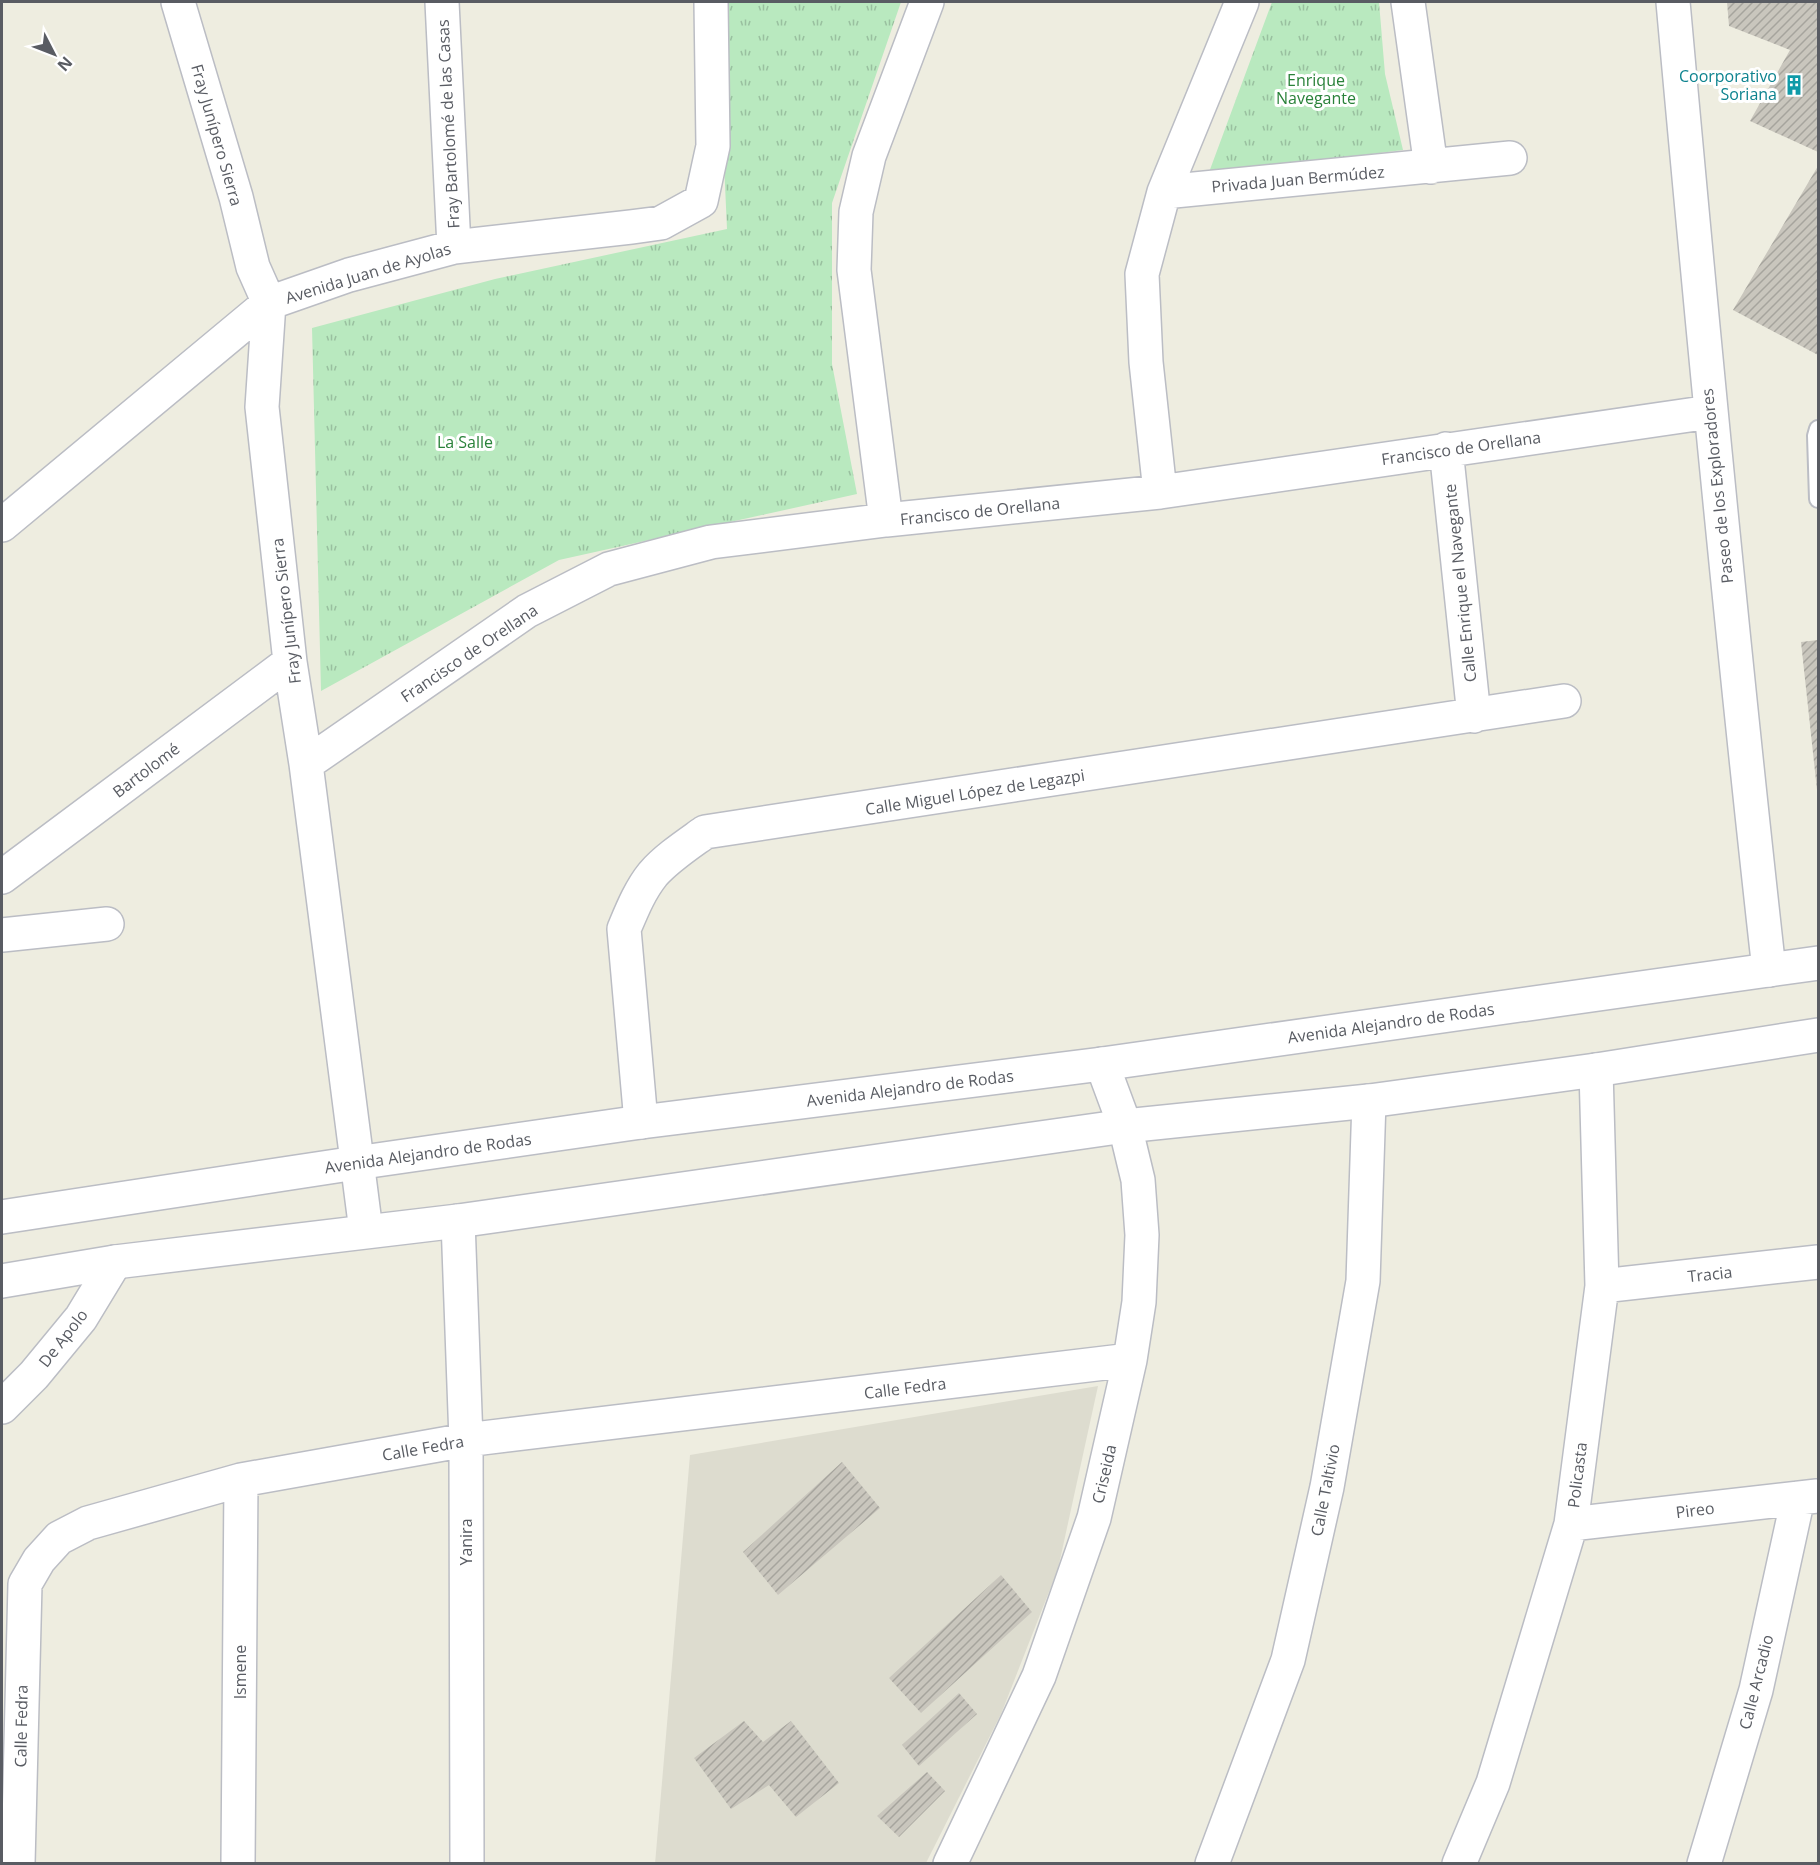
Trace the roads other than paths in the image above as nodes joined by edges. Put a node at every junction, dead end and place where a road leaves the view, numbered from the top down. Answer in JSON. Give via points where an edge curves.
{"nodes":[{"id":1,"x":178,"y":2,"type":"edge"},
{"id":2,"x":442,"y":2,"type":"edge"},
{"id":3,"x":711,"y":2,"type":"edge"},
{"id":4,"x":927,"y":2,"type":"edge"},
{"id":5,"x":1242,"y":2,"type":"edge"},
{"id":6,"x":1408,"y":2,"type":"edge"},
{"id":7,"x":1673,"y":2,"type":"edge"},
{"id":8,"x":1510,"y":158,"type":"dead end"},
{"id":9,"x":1431,"y":166,"type":"junction"},
{"id":10,"x":1164,"y":192,"type":"junction"},
{"id":11,"x":454,"y":247,"type":"junction"},
{"id":12,"x":269,"y":303,"type":"junction"},
{"id":13,"x":1710,"y":412,"type":"junction"},
{"id":14,"x":1818,"y":429,"type":"edge"},
{"id":15,"x":1446,"y":449,"type":"junction"},
{"id":16,"x":1161,"y":492,"type":"junction"},
{"id":17,"x":1818,"y":499,"type":"edge"},
{"id":18,"x":886,"y":520,"type":"junction"},
{"id":19,"x":2,"y":525,"type":"edge"},
{"id":20,"x":290,"y":662,"type":"junction"},
{"id":21,"x":1564,"y":701,"type":"dead end"},
{"id":22,"x":1474,"y":716,"type":"junction"},
{"id":23,"x":306,"y":764,"type":"junction"},
{"id":24,"x":2,"y":877,"type":"edge"},
{"id":25,"x":107,"y":924,"type":"dead end"},
{"id":26,"x":2,"y":935,"type":"edge"},
{"id":27,"x":1818,"y":963,"type":"edge"},
{"id":28,"x":1769,"y":970,"type":"junction"},
{"id":29,"x":1818,"y":1035,"type":"edge"},
{"id":30,"x":1102,"y":1064,"type":"junction"},
{"id":31,"x":1596,"y":1070,"type":"junction"},
{"id":32,"x":1369,"y":1101,"type":"junction"},
{"id":33,"x":641,"y":1122,"type":"junction"},
{"id":34,"x":1125,"y":1126,"type":"junction"},
{"id":35,"x":356,"y":1163,"type":"junction"},
{"id":36,"x":2,"y":1217,"type":"edge"},
{"id":37,"x":458,"y":1221,"type":"junction"},
{"id":38,"x":366,"y":1231,"type":"junction"},
{"id":39,"x":116,"y":1262,"type":"junction"},
{"id":40,"x":1818,"y":1262,"type":"edge"},
{"id":41,"x":2,"y":1281,"type":"edge"},
{"id":42,"x":1602,"y":1286,"type":"junction"},
{"id":43,"x":1130,"y":1360,"type":"junction"},
{"id":44,"x":2,"y":1407,"type":"edge"},
{"id":45,"x":466,"y":1440,"type":"junction"},
{"id":46,"x":241,"y":1480,"type":"junction"},
{"id":47,"x":1808,"y":1497,"type":"edge"},
{"id":48,"x":1571,"y":1524,"type":"junction"},
{"id":49,"x":18,"y":1863,"type":"edge"},
{"id":50,"x":238,"y":1863,"type":"edge"},
{"id":51,"x":467,"y":1863,"type":"edge"},
{"id":52,"x":950,"y":1863,"type":"edge"},
{"id":53,"x":1212,"y":1863,"type":"edge"},
{"id":54,"x":1459,"y":1863,"type":"edge"},
{"id":55,"x":1704,"y":1863,"type":"edge"}],
"edges":[{"from":1,"to":12,"type":"street","name":"Fray Junípero Sierra","via":[[253,267]]},
{"from":2,"to":11,"type":"street","name":"Fray Bartolomé de las Casas"},
{"from":3,"to":11,"type":"street","name":"Avenida Juan de Ayolas","via":[[713,146],[701,201],[661,223]]},
{"from":4,"to":18,"type":"street","via":[[868,156],[856,212],[854,270]]},
{"from":5,"to":10,"type":"street"},
{"from":6,"to":9,"type":"street"},
{"from":7,"to":13,"type":"street","name":"Paseo de los Exploradores"},
{"from":8,"to":9,"type":"street","name":"Privada Juan Bermúdez"},
{"from":9,"to":10,"type":"street","name":"Privada Juan Bermúdez"},
{"from":10,"to":16,"type":"street","via":[[1142,274],[1146,362]]},
{"from":11,"to":12,"type":"street","name":"Avenida Juan de Ayolas","via":[[349,275]]},
{"from":12,"to":19,"type":"street","name":"Avenida Juan de Ayolas"},
{"from":12,"to":20,"type":"street","name":"Fray Junípero Sierra","via":[[262,407]]},
{"from":13,"to":15,"type":"street","name":"Francisco de Orellana"},
{"from":13,"to":28,"type":"street","name":"Paseo de los Exploradores"},
{"from":14,"to":17,"type":"lane"},
{"from":15,"to":16,"type":"street","name":"Francisco de Orellana"},
{"from":15,"to":22,"type":"street","name":"Calle Enrique el Navegante"},
{"from":16,"to":18,"type":"street","name":"Francisco de Orellana"},
{"from":18,"to":23,"type":"street","name":"Francisco de Orellana","via":[[711,542],[609,569],[527,611]]},
{"from":20,"to":23,"type":"street","name":"Fray Junípero Sierra"},
{"from":20,"to":24,"type":"street","name":"Bartolomé"},
{"from":21,"to":22,"type":"street","name":"Calle Miguel López de Legazpi"},
{"from":22,"to":33,"type":"street","name":"Calle Miguel López de Legazpi","via":[[705,832],[653,874],[624,929]]},
{"from":23,"to":35,"type":"street","name":"Fray Junípero Sierra"},
{"from":25,"to":26,"type":"street"},
{"from":27,"to":28,"type":"street","name":"Avenida Alejandro de Rodas"},
{"from":28,"to":30,"type":"street","name":"Avenida Alejandro de Rodas"},
{"from":29,"to":31,"type":"street"},
{"from":30,"to":33,"type":"street","name":"Avenida Alejandro de Rodas"},
{"from":30,"to":34,"type":"street","name":"Criseida"},
{"from":31,"to":32,"type":"street"},
{"from":31,"to":42,"type":"street","name":"Policasta"},
{"from":32,"to":34,"type":"street"},
{"from":32,"to":53,"type":"street","name":"Calle Taltivio","via":[[1363,1281],[1327,1487],[1288,1660]]},
{"from":33,"to":35,"type":"street","name":"Avenida Alejandro de Rodas"},
{"from":34,"to":37,"type":"street"},
{"from":34,"to":43,"type":"street","name":"Criseida","via":[[1138,1180],[1142,1235],[1139,1302]]},
{"from":35,"to":36,"type":"street","name":"Avenida Alejandro de Rodas"},
{"from":35,"to":38,"type":"street","name":"Fray Junípero Sierra"},
{"from":37,"to":38,"type":"street"},
{"from":37,"to":45,"type":"street","name":"Yanira"},
{"from":38,"to":39,"type":"street"},
{"from":39,"to":41,"type":"street"},
{"from":39,"to":44,"type":"street","name":"De Apolo","via":[[81,1318]]},
{"from":40,"to":42,"type":"street","name":"Tracia"},
{"from":42,"to":48,"type":"street","name":"Policasta"},
{"from":43,"to":45,"type":"street","name":"Calle Fedra"},
{"from":43,"to":52,"type":"street","name":"Criseida","via":[[1094,1518],[1039,1676]]},
{"from":45,"to":46,"type":"street","name":"Calle Fedra"},
{"from":45,"to":51,"type":"street","name":"Yanira"},
{"from":46,"to":49,"type":"street","name":"Calle Fedra","via":[[88,1523],[58,1538],[25,1584]]},
{"from":46,"to":50,"type":"street","name":"Ismene"},
{"from":47,"to":48,"type":"street","name":"Pireo"},
{"from":47,"to":55,"type":"street","name":"Calle Arcadio"},
{"from":48,"to":54,"type":"street","name":"Policasta","via":[[1493,1783]]}]}
